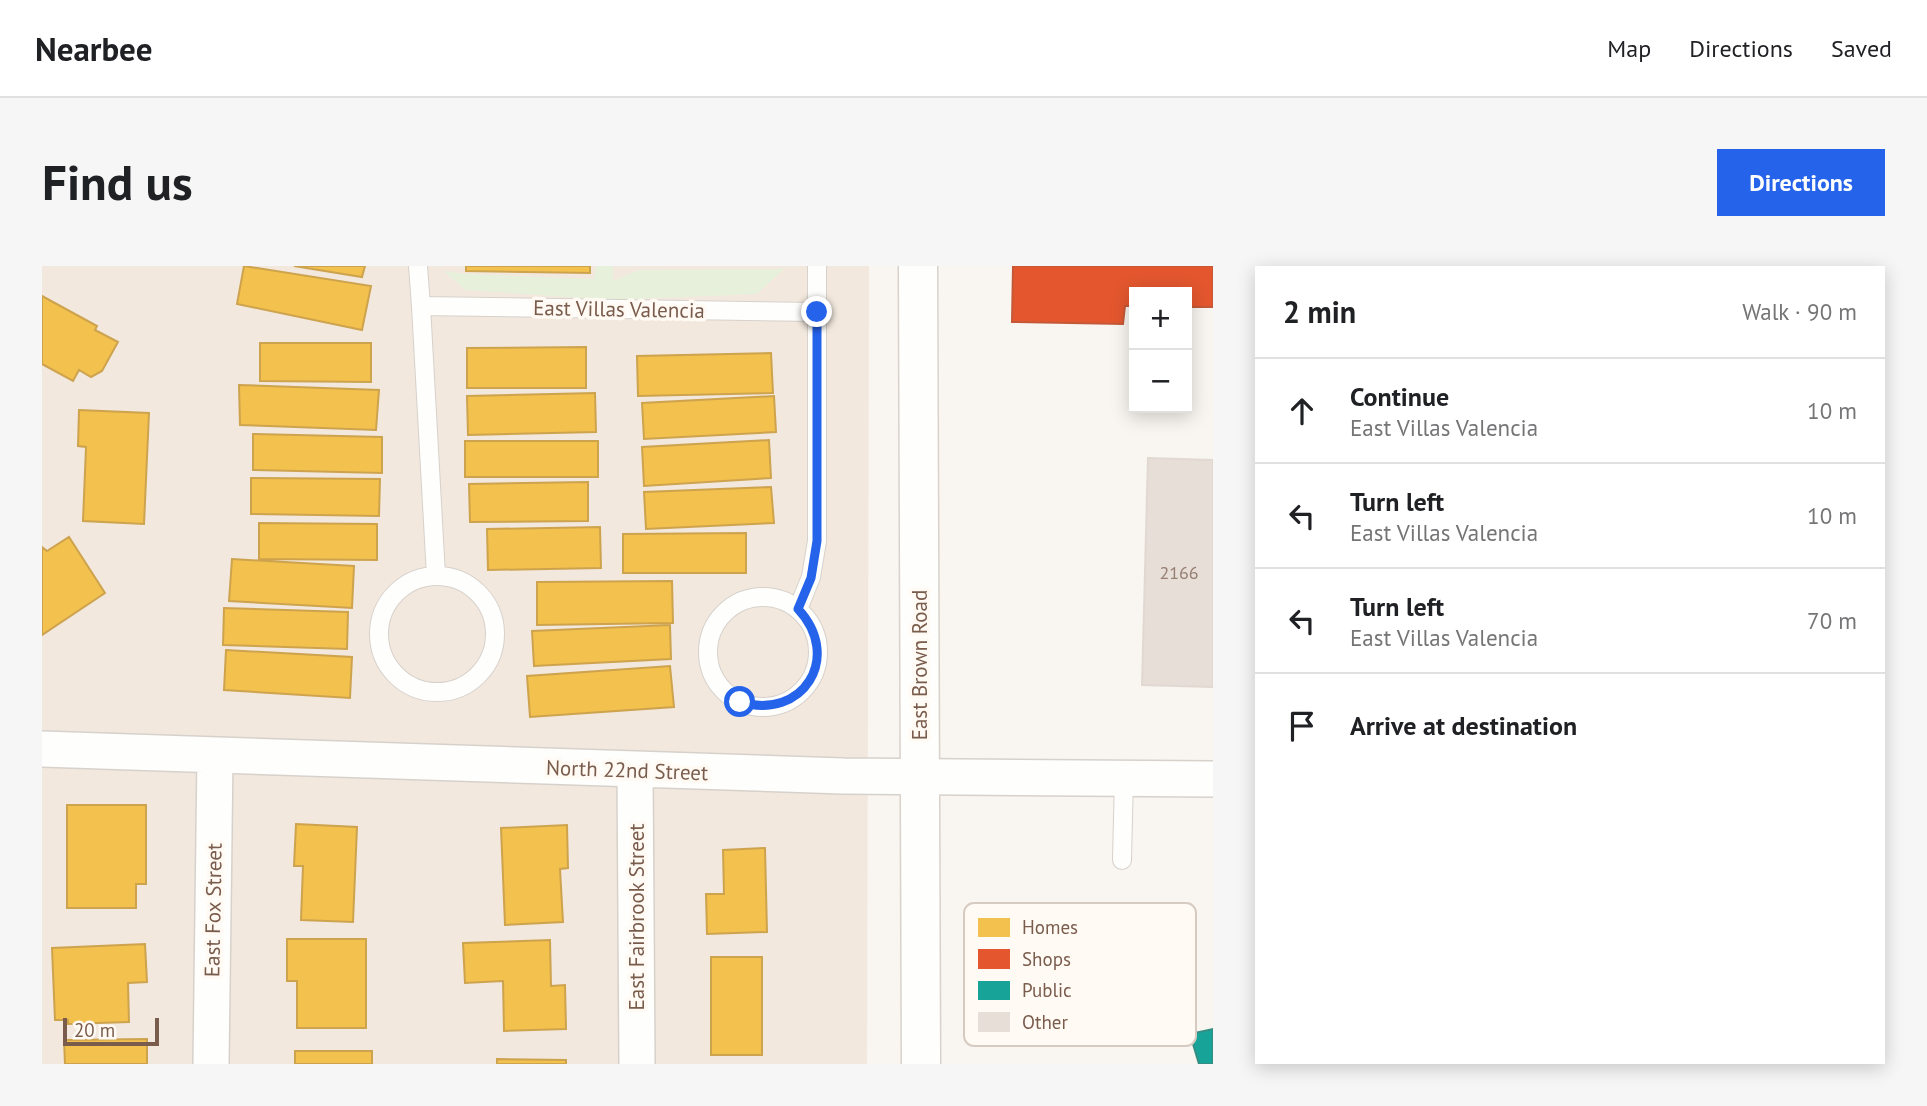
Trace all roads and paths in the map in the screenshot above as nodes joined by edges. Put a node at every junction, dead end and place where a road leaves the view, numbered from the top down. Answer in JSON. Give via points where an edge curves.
{"nodes":[{"id":1,"x":418,"y":266,"type":"edge"},
{"id":2,"x":817,"y":266,"type":"edge"},
{"id":3,"x":918,"y":266,"type":"edge"},
{"id":4,"x":421,"y":306,"type":"junction"},
{"id":5,"x":817,"y":312,"type":"junction"},
{"id":6,"x":436,"y":576,"type":"junction"},
{"id":7,"x":798,"y":609,"type":"junction"},
{"id":8,"x":42,"y":749,"type":"edge"},
{"id":9,"x":215,"y":756,"type":"junction"},
{"id":10,"x":635,"y":771,"type":"junction"},
{"id":11,"x":919,"y":776,"type":"junction"},
{"id":12,"x":1124,"y":778,"type":"junction"},
{"id":13,"x":1213,"y":779,"type":"edge"},
{"id":14,"x":1122,"y":860,"type":"dead end"},
{"id":15,"x":211,"y":1064,"type":"edge"},
{"id":16,"x":637,"y":1064,"type":"edge"},
{"id":17,"x":921,"y":1064,"type":"edge"}],
"edges":[{"from":1,"to":4,"type":"lane"},
{"from":2,"to":5,"type":"lane"},
{"from":3,"to":11,"type":"main road","name":"East Brown Road"},
{"from":4,"to":5,"type":"lane","name":"East Villas Valencia"},
{"from":4,"to":6,"type":"lane"},
{"from":5,"to":7,"type":"lane","via":[[817,541],[811,578]]},
{"from":6,"to":6,"type":"lane","via":[[416,579],[399,590],[380,621],[379,640],[384,659],[410,686],[446,692],[465,686],[480,674],[495,640],[494,620],[472,587],[455,578]]},
{"from":7,"to":7,"type":"lane","via":[[785,601],[758,596],[730,607],[720,617],[712,629],[708,657],[714,678],[728,695],[747,705],[768,707],[782,704],[806,687],[818,646],[808,620]]},
{"from":8,"to":9,"type":"street","name":"North 22nd Street"},
{"from":9,"to":10,"type":"street","name":"North 22nd Street"},
{"from":9,"to":15,"type":"street","name":"East Fox Street"},
{"from":10,"to":11,"type":"street","name":"North 22nd Street"},
{"from":10,"to":16,"type":"street","name":"East Fairbrook Street"},
{"from":11,"to":12,"type":"street","name":"North 22nd Street"},
{"from":11,"to":17,"type":"main road","name":"East Brown Road"},
{"from":12,"to":13,"type":"street","name":"North 22nd Street"},
{"from":12,"to":14,"type":"lane"}]}
